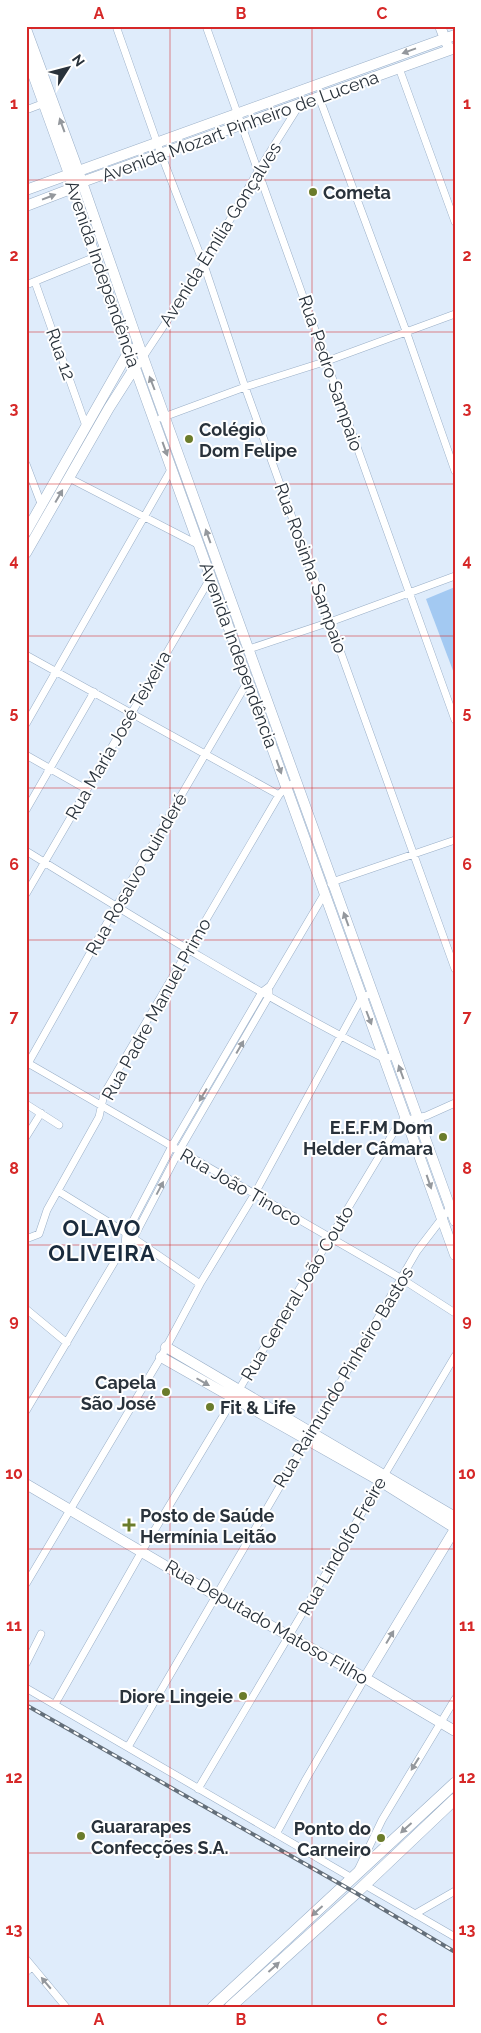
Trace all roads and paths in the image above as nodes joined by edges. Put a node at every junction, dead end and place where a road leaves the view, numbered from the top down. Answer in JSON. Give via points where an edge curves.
{"nodes":[{"id":1,"x":116,"y":26,"type":"edge"},
{"id":2,"x":206,"y":26,"type":"edge"},
{"id":3,"x":440,"y":26,"type":"edge"},
{"id":4,"x":26,"y":29,"type":"edge"},
{"id":5,"x":451,"y":35,"type":"edge"},
{"id":6,"x":452,"y":49,"type":"edge"},
{"id":7,"x":26,"y":55,"type":"edge"},
{"id":8,"x":380,"y":62,"type":"junction"},
{"id":9,"x":399,"y":68,"type":"junction"},
{"id":10,"x":384,"y":74,"type":"junction"},
{"id":11,"x":319,"y":97,"type":"junction"},
{"id":12,"x":48,"y":102,"type":"junction"},
{"id":13,"x":300,"y":104,"type":"junction"},
{"id":14,"x":26,"y":110,"type":"edge"},
{"id":15,"x":238,"y":112,"type":"junction"},
{"id":16,"x":242,"y":125,"type":"junction"},
{"id":17,"x":157,"y":141,"type":"junction"},
{"id":18,"x":161,"y":154,"type":"junction"},
{"id":19,"x":258,"y":171,"type":"junction"},
{"id":20,"x":74,"y":172,"type":"junction"},
{"id":21,"x":82,"y":182,"type":"junction"},
{"id":22,"x":73,"y":188,"type":"junction"},
{"id":23,"x":26,"y":190,"type":"edge"},
{"id":24,"x":26,"y":206,"type":"edge"},
{"id":25,"x":455,"y":222,"type":"edge"},
{"id":26,"x":95,"y":257,"type":"junction"},
{"id":27,"x":204,"y":265,"type":"junction"},
{"id":28,"x":35,"y":282,"type":"junction"},
{"id":29,"x":26,"y":285,"type":"edge"},
{"id":30,"x":455,"y":314,"type":"edge"},
{"id":31,"x":406,"y":330,"type":"junction"},
{"id":32,"x":155,"y":339,"type":"junction"},
{"id":33,"x":134,"y":349,"type":"junction"},
{"id":34,"x":142,"y":357,"type":"junction"},
{"id":35,"x":327,"y":361,"type":"junction"},
{"id":36,"x":135,"y":366,"type":"junction"},
{"id":37,"x":245,"y":387,"type":"junction"},
{"id":38,"x":160,"y":418,"type":"junction"},
{"id":39,"x":86,"y":426,"type":"junction"},
{"id":40,"x":26,"y":464,"type":"edge"},
{"id":41,"x":172,"y":468,"type":"junction"},
{"id":42,"x":455,"y":471,"type":"edge"},
{"id":43,"x":69,"y":478,"type":"junction"},
{"id":44,"x":46,"y":509,"type":"junction"},
{"id":45,"x":145,"y":516,"type":"junction"},
{"id":46,"x":26,"y":532,"type":"edge"},
{"id":47,"x":199,"y":545,"type":"junction"},
{"id":48,"x":26,"y":553,"type":"edge"},
{"id":49,"x":455,"y":576,"type":"edge"},
{"id":50,"x":210,"y":577,"type":"junction"},
{"id":51,"x":408,"y":592,"type":"junction"},
{"id":52,"x":330,"y":622,"type":"junction"},
{"id":53,"x":249,"y":649,"type":"junction"},
{"id":54,"x":26,"y":655,"type":"edge"},
{"id":55,"x":56,"y":672,"type":"junction"},
{"id":56,"x":248,"y":682,"type":"junction"},
{"id":57,"x":94,"y":692,"type":"junction"},
{"id":58,"x":131,"y":712,"type":"junction"},
{"id":59,"x":455,"y":720,"type":"edge"},
{"id":60,"x":26,"y":724,"type":"edge"},
{"id":61,"x":205,"y":754,"type":"junction"},
{"id":62,"x":26,"y":755,"type":"edge"},
{"id":63,"x":50,"y":769,"type":"junction"},
{"id":64,"x":296,"y":782,"type":"junction"},
{"id":65,"x":86,"y":789,"type":"junction"},
{"id":66,"x":282,"y":791,"type":"junction"},
{"id":67,"x":26,"y":810,"type":"edge"},
{"id":68,"x":455,"y":840,"type":"edge"},
{"id":69,"x":26,"y":850,"type":"edge"},
{"id":70,"x":413,"y":854,"type":"junction"},
{"id":71,"x":45,"y":862,"type":"junction"},
{"id":72,"x":332,"y":882,"type":"junction"},
{"id":73,"x":26,"y":894,"type":"edge"},
{"id":74,"x":325,"y":894,"type":"junction"},
{"id":75,"x":116,"y":907,"type":"junction"},
{"id":76,"x":189,"y":949,"type":"junction"},
{"id":77,"x":455,"y":970,"type":"edge"},
{"id":78,"x":373,"y":993,"type":"junction"},
{"id":79,"x":265,"y":994,"type":"junction"},
{"id":80,"x":362,"y":997,"type":"junction"},
{"id":81,"x":341,"y":1036,"type":"junction"},
{"id":82,"x":395,"y":1054,"type":"junction"},
{"id":83,"x":385,"y":1059,"type":"junction"},
{"id":84,"x":27,"y":1064,"type":"edge"},
{"id":85,"x":223,"y":1069,"type":"junction"},
{"id":86,"x":455,"y":1103,"type":"edge"},
{"id":87,"x":26,"y":1104,"type":"edge"},
{"id":88,"x":102,"y":1106,"type":"junction"},
{"id":89,"x":41,"y":1113,"type":"junction"},
{"id":90,"x":418,"y":1117,"type":"junction"},
{"id":91,"x":407,"y":1119,"type":"junction"},
{"id":92,"x":60,"y":1125,"type":"dead end"},
{"id":93,"x":26,"y":1137,"type":"edge"},
{"id":94,"x":172,"y":1146,"type":"junction"},
{"id":95,"x":179,"y":1151,"type":"junction"},
{"id":96,"x":58,"y":1191,"type":"junction"},
{"id":97,"x":254,"y":1195,"type":"junction"},
{"id":98,"x":452,"y":1207,"type":"edge"},
{"id":99,"x":442,"y":1219,"type":"junction"},
{"id":100,"x":455,"y":1221,"type":"edge"},
{"id":101,"x":130,"y":1236,"type":"junction"},
{"id":102,"x":26,"y":1239,"type":"edge"},
{"id":103,"x":331,"y":1239,"type":"junction"},
{"id":104,"x":455,"y":1255,"type":"edge"},
{"id":105,"x":402,"y":1279,"type":"junction"},
{"id":106,"x":200,"y":1284,"type":"junction"},
{"id":107,"x":26,"y":1309,"type":"edge"},
{"id":108,"x":455,"y":1313,"type":"edge"},
{"id":109,"x":67,"y":1343,"type":"junction"},
{"id":110,"x":166,"y":1347,"type":"junction"},
{"id":111,"x":455,"y":1356,"type":"edge"},
{"id":112,"x":161,"y":1357,"type":"junction"},
{"id":113,"x":235,"y":1394,"type":"junction"},
{"id":114,"x":26,"y":1411,"type":"edge"},
{"id":115,"x":309,"y":1436,"type":"junction"},
{"id":116,"x":382,"y":1478,"type":"junction"},
{"id":117,"x":26,"y":1484,"type":"edge"},
{"id":118,"x":70,"y":1509,"type":"junction"},
{"id":119,"x":455,"y":1517,"type":"edge"},
{"id":120,"x":455,"y":1528,"type":"edge"},
{"id":121,"x":142,"y":1551,"type":"junction"},
{"id":122,"x":26,"y":1584,"type":"edge"},
{"id":123,"x":215,"y":1595,"type":"junction"},
{"id":124,"x":41,"y":1634,"type":"dead end"},
{"id":125,"x":290,"y":1635,"type":"junction"},
{"id":126,"x":26,"y":1664,"type":"edge"},
{"id":127,"x":365,"y":1678,"type":"junction"},
{"id":128,"x":26,"y":1688,"type":"edge"},
{"id":129,"x":455,"y":1699,"type":"edge"},
{"id":130,"x":55,"y":1704,"type":"junction"},
{"id":131,"x":440,"y":1723,"type":"junction"},
{"id":132,"x":455,"y":1731,"type":"edge"},
{"id":133,"x":128,"y":1747,"type":"junction"},
{"id":134,"x":455,"y":1783,"type":"edge"},
{"id":135,"x":198,"y":1789,"type":"junction"},
{"id":136,"x":455,"y":1799,"type":"edge"},
{"id":137,"x":276,"y":1834,"type":"junction"},
{"id":138,"x":354,"y":1875,"type":"junction"},
{"id":139,"x":365,"y":1885,"type":"junction"},
{"id":140,"x":455,"y":1892,"type":"edge"},
{"id":141,"x":415,"y":1914,"type":"junction"},
{"id":142,"x":455,"y":1937,"type":"edge"},
{"id":143,"x":26,"y":1959,"type":"edge"},
{"id":144,"x":32,"y":1967,"type":"junction"},
{"id":145,"x":26,"y":1972,"type":"edge"},
{"id":146,"x":66,"y":2007,"type":"edge"},
{"id":147,"x":212,"y":2007,"type":"edge"},
{"id":148,"x":230,"y":2007,"type":"edge"}],
"edges":[{"from":1,"to":17,"type":"street","name":"Rua Rosinha Sampaio"},
{"from":2,"to":15,"type":"street","name":"Rua Pedro Sampaio"},
{"from":3,"to":5,"type":"main road"},
{"from":4,"to":12,"type":"main road","name":"Avenida Independência"},
{"from":5,"to":6,"type":"main road"},
{"from":5,"to":8,"type":"main road","name":"Avenida Mozart Pinheiro de Lucena","one_way":true},
{"from":6,"to":9,"type":"main road","name":"Avenida Mozart Pinheiro de Lucena"},
{"from":7,"to":12,"type":"main road","name":"Avenida Independência"},
{"from":8,"to":10,"type":"main road"},
{"from":8,"to":15,"type":"main road","name":"Avenida Mozart Pinheiro de Lucena"},
{"from":9,"to":10,"type":"main road","name":"Avenida Mozart Pinheiro de Lucena"},
{"from":9,"to":25,"type":"street"},
{"from":10,"to":11,"type":"main road","name":"Avenida Mozart Pinheiro de Lucena"},
{"from":11,"to":13,"type":"main road","name":"Avenida Mozart Pinheiro de Lucena"},
{"from":11,"to":31,"type":"street"},
{"from":12,"to":14,"type":"street"},
{"from":12,"to":20,"type":"main road","name":"Avenida Independência"},
{"from":13,"to":16,"type":"main road","name":"Avenida Mozart Pinheiro de Lucena"},
{"from":13,"to":19,"type":"street","name":"Avenida Emília Gonçalves"},
{"from":15,"to":16,"type":"street","name":"Rua Pedro Sampaio"},
{"from":15,"to":17,"type":"main road","name":"Avenida Mozart Pinheiro de Lucena"},
{"from":16,"to":18,"type":"main road","name":"Avenida Mozart Pinheiro de Lucena"},
{"from":16,"to":19,"type":"street","name":"Rua Pedro Sampaio"},
{"from":17,"to":18,"type":"street","name":"Rua Rosinha Sampaio"},
{"from":17,"to":20,"type":"main road","name":"Avenida Mozart Pinheiro de Lucena"},
{"from":18,"to":21,"type":"main road","name":"Avenida Mozart Pinheiro de Lucena"},
{"from":18,"to":27,"type":"street","name":"Rua Rosinha Sampaio"},
{"from":19,"to":27,"type":"street","name":"Avenida Emília Gonçalves"},
{"from":19,"to":35,"type":"street","name":"Rua Pedro Sampaio"},
{"from":20,"to":21,"type":"main road","name":"Avenida Independência"},
{"from":20,"to":22,"type":"main road","name":"Avenida Independência"},
{"from":20,"to":23,"type":"main road","name":"Avenida Mozart Pinheiro de Lucena"},
{"from":21,"to":22,"type":"main road","name":"Avenida Mozart Pinheiro de Lucena"},
{"from":21,"to":33,"type":"main road","name":"Avenida Independência"},
{"from":24,"to":22,"type":"main road","name":"Avenida Mozart Pinheiro de Lucena","one_way":true},
{"from":22,"to":26,"type":"main road","name":"Avenida Independência"},
{"from":26,"to":28,"type":"street"},
{"from":26,"to":33,"type":"main road","name":"Avenida Independência"},
{"from":27,"to":32,"type":"street","name":"Avenida Emília Gonçalves"},
{"from":27,"to":37,"type":"street","name":"Rua Rosinha Sampaio"},
{"from":28,"to":29,"type":"street"},
{"from":28,"to":39,"type":"street","name":"Rua 12"},
{"from":30,"to":31,"type":"street"},
{"from":31,"to":35,"type":"street"},
{"from":31,"to":42,"type":"street"},
{"from":32,"to":33,"type":"street","name":"Avenida Emília Gonçalves"},
{"from":32,"to":34,"type":"street","name":"Avenida Emília Gonçalves"},
{"from":33,"to":34,"type":"main road","name":"Avenida Independência"},
{"from":33,"to":36,"type":"main road","name":"Avenida Independência"},
{"from":33,"to":39,"type":"main road"},
{"from":34,"to":36,"type":"main road"},
{"from":38,"to":34,"type":"main road","name":"Avenida Independência","one_way":true},
{"from":35,"to":37,"type":"street"},
{"from":35,"to":51,"type":"street","name":"Rua Pedro Sampaio"},
{"from":36,"to":38,"type":"main road","name":"Avenida Independência"},
{"from":36,"to":43,"type":"main road"},
{"from":37,"to":38,"type":"street"},
{"from":37,"to":52,"type":"street","name":"Rua Rosinha Sampaio"},
{"from":38,"to":41,"type":"main road","name":"Avenida Independência","one_way":true},
{"from":53,"to":38,"type":"main road","name":"Avenida Independência","one_way":true},
{"from":39,"to":44,"type":"main road"},
{"from":40,"to":44,"type":"street"},
{"from":41,"to":45,"type":"street"},
{"from":41,"to":47,"type":"main road","name":"Avenida Independência"},
{"from":44,"to":43,"type":"main road","one_way":true},
{"from":43,"to":45,"type":"street"},
{"from":44,"to":46,"type":"main road"},
{"from":44,"to":48,"type":"main road"},
{"from":45,"to":47,"type":"street"},
{"from":45,"to":55,"type":"street"},
{"from":47,"to":50,"type":"main road","name":"Avenida Independência"},
{"from":49,"to":51,"type":"street"},
{"from":50,"to":56,"type":"main road","name":"Avenida Independência"},
{"from":50,"to":58,"type":"street","name":"Rua Maria José Teixeira"},
{"from":51,"to":52,"type":"street"},
{"from":51,"to":59,"type":"street","name":"Rua Pedro Sampaio"},
{"from":52,"to":53,"type":"street"},
{"from":52,"to":70,"type":"street","name":"Rua Rosinha Sampaio"},
{"from":53,"to":64,"type":"main road","name":"Avenida Independência"},
{"from":54,"to":55,"type":"street"},
{"from":55,"to":57,"type":"street"},
{"from":55,"to":60,"type":"street"},
{"from":56,"to":61,"type":"street","name":"Rua Rosalvo Quinderé"},
{"from":56,"to":66,"type":"main road","name":"Avenida Independência","one_way":true},
{"from":57,"to":58,"type":"street"},
{"from":57,"to":63,"type":"street"},
{"from":58,"to":61,"type":"street"},
{"from":58,"to":65,"type":"street","name":"Rua Maria José Teixeira"},
{"from":61,"to":66,"type":"street"},
{"from":61,"to":75,"type":"street","name":"Rua Rosalvo Quinderé"},
{"from":62,"to":63,"type":"street"},
{"from":63,"to":65,"type":"street"},
{"from":63,"to":67,"type":"street"},
{"from":64,"to":66,"type":"street"},
{"from":64,"to":72,"type":"main road","name":"Avenida Independência"},
{"from":65,"to":71,"type":"street","name":"Rua Maria José Teixeira"},
{"from":66,"to":74,"type":"main road","name":"Avenida Independência"},
{"from":66,"to":76,"type":"street","name":"Rua Padre Manuel Primo"},
{"from":68,"to":70,"type":"street"},
{"from":69,"to":71,"type":"street"},
{"from":70,"to":72,"type":"street"},
{"from":70,"to":77,"type":"street","name":"Rua Rosinha Sampaio"},
{"from":71,"to":73,"type":"street","name":"Rua Maria José Teixeira"},
{"from":71,"to":75,"type":"street"},
{"from":72,"to":74,"type":"street"},
{"from":78,"to":72,"type":"main road","name":"Avenida Independência","one_way":true},
{"from":74,"to":79,"type":"street"},
{"from":74,"to":80,"type":"main road","name":"Avenida Independência"},
{"from":75,"to":76,"type":"street"},
{"from":75,"to":84,"type":"street","name":"Rua Rosalvo Quinderé"},
{"from":76,"to":79,"type":"street"},
{"from":76,"to":88,"type":"street","name":"Rua Padre Manuel Primo","via":[[104,1094]]},
{"from":78,"to":80,"type":"street"},
{"from":78,"to":82,"type":"main road","name":"Avenida Independência"},
{"from":79,"to":81,"type":"street"},
{"from":79,"to":85,"type":"street"},
{"from":80,"to":81,"type":"street"},
{"from":80,"to":83,"type":"main road","name":"Avenida Independência","one_way":true},
{"from":81,"to":83,"type":"street"},
{"from":81,"to":97,"type":"street"},
{"from":82,"to":83,"type":"street"},
{"from":90,"to":82,"type":"main road","name":"Avenida Independência","one_way":true},
{"from":83,"to":91,"type":"main road","name":"Avenida Independência"},
{"from":84,"to":88,"type":"street","name":"Rua João Tinoco"},
{"from":85,"to":94,"type":"street","one_way":true},
{"from":85,"to":95,"type":"street"},
{"from":86,"to":90,"type":"street"},
{"from":87,"to":89,"type":"street"},
{"from":88,"to":94,"type":"street","name":"Rua João Tinoco"},
{"from":88,"to":96,"type":"street","name":"Rua Padre Manuel Primo","via":[[99,1118]]},
{"from":89,"to":92,"type":"street"},
{"from":89,"to":93,"type":"street"},
{"from":90,"to":91,"type":"street"},
{"from":90,"to":98,"type":"main road","name":"Avenida Independência"},
{"from":91,"to":99,"type":"main road","name":"Avenida Independência","one_way":true},
{"from":91,"to":103,"type":"street","name":"Rua General João Couto","via":[[398,1125]]},
{"from":94,"to":95,"type":"street","name":"Rua João Tinoco"},
{"from":94,"to":101,"type":"street"},
{"from":95,"to":97,"type":"street","name":"Rua João Tinoco"},
{"from":101,"to":95,"type":"street","one_way":true},
{"from":96,"to":101,"type":"street"},
{"from":96,"to":102,"type":"street","name":"Rua Padre Manuel Primo","via":[[44,1216],[39,1234]]},
{"from":97,"to":103,"type":"street","name":"Rua João Tinoco"},
{"from":97,"to":106,"type":"street"},
{"from":98,"to":99,"type":"street","name":"Rua Raimundo Pinheiro Bastos"},
{"from":98,"to":100,"type":"main road","name":"Avenida Independência"},
{"from":99,"to":104,"type":"main road","name":"Avenida Independência"},
{"from":99,"to":105,"type":"street","name":"Rua Raimundo Pinheiro Bastos","via":[[417,1251]]},
{"from":101,"to":106,"type":"street"},
{"from":101,"to":109,"type":"street"},
{"from":103,"to":105,"type":"street","name":"Rua João Tinoco"},
{"from":103,"to":113,"type":"street","name":"Rua General João Couto"},
{"from":105,"to":108,"type":"street","name":"Rua João Tinoco"},
{"from":105,"to":115,"type":"street","name":"Rua Raimundo Pinheiro Bastos"},
{"from":106,"to":110,"type":"street"},
{"from":107,"to":109,"type":"street"},
{"from":109,"to":114,"type":"street"},
{"from":110,"to":112,"type":"street"},
{"from":110,"to":113,"type":"main road"},
{"from":111,"to":116,"type":"street","name":"Rua Lindolfo Freire"},
{"from":112,"to":113,"type":"main road","one_way":true},
{"from":112,"to":118,"type":"street"},
{"from":113,"to":115,"type":"main road"},
{"from":113,"to":121,"type":"street","name":"Rua General João Couto"},
{"from":115,"to":116,"type":"main road"},
{"from":115,"to":123,"type":"street","name":"Rua Raimundo Pinheiro Bastos"},
{"from":116,"to":119,"type":"main road"},
{"from":116,"to":120,"type":"main road"},
{"from":116,"to":125,"type":"street","name":"Rua Lindolfo Freire"},
{"from":117,"to":118,"type":"main road","name":"Rua Deputado Matoso Filho"},
{"from":118,"to":121,"type":"main road","name":"Rua Deputado Matoso Filho"},
{"from":118,"to":122,"type":"street"},
{"from":127,"to":120,"type":"main road","one_way":true},
{"from":121,"to":123,"type":"main road","name":"Rua Deputado Matoso Filho"},
{"from":121,"to":130,"type":"street","name":"Rua General João Couto"},
{"from":123,"to":125,"type":"main road","name":"Rua Deputado Matoso Filho"},
{"from":123,"to":133,"type":"street","name":"Rua Raimundo Pinheiro Bastos"},
{"from":124,"to":126,"type":"street"},
{"from":125,"to":127,"type":"main road","name":"Rua Deputado Matoso Filho"},
{"from":125,"to":135,"type":"street","name":"Rua Lindolfo Freire"},
{"from":127,"to":131,"type":"main road","name":"Rua Deputado Matoso Filho"},
{"from":127,"to":137,"type":"street"},
{"from":128,"to":130,"type":"street"},
{"from":129,"to":131,"type":"street"},
{"from":130,"to":133,"type":"street"},
{"from":131,"to":132,"type":"main road","name":"Rua Deputado Matoso Filho"},
{"from":131,"to":138,"type":"street","one_way":true,"via":[[382,1820]]},
{"from":133,"to":135,"type":"street"},
{"from":134,"to":138,"type":"main road","one_way":true},
{"from":135,"to":137,"type":"street"},
{"from":136,"to":139,"type":"main road"},
{"from":137,"to":138,"type":"street"},
{"from":138,"to":147,"type":"main road","one_way":true},
{"from":139,"to":141,"type":"street"},
{"from":148,"to":139,"type":"main road","one_way":true},
{"from":140,"to":141,"type":"street"},
{"from":141,"to":142,"type":"street"},
{"from":143,"to":144,"type":"street"},
{"from":144,"to":145,"type":"street"},
{"from":146,"to":144,"type":"street","one_way":true}]}
